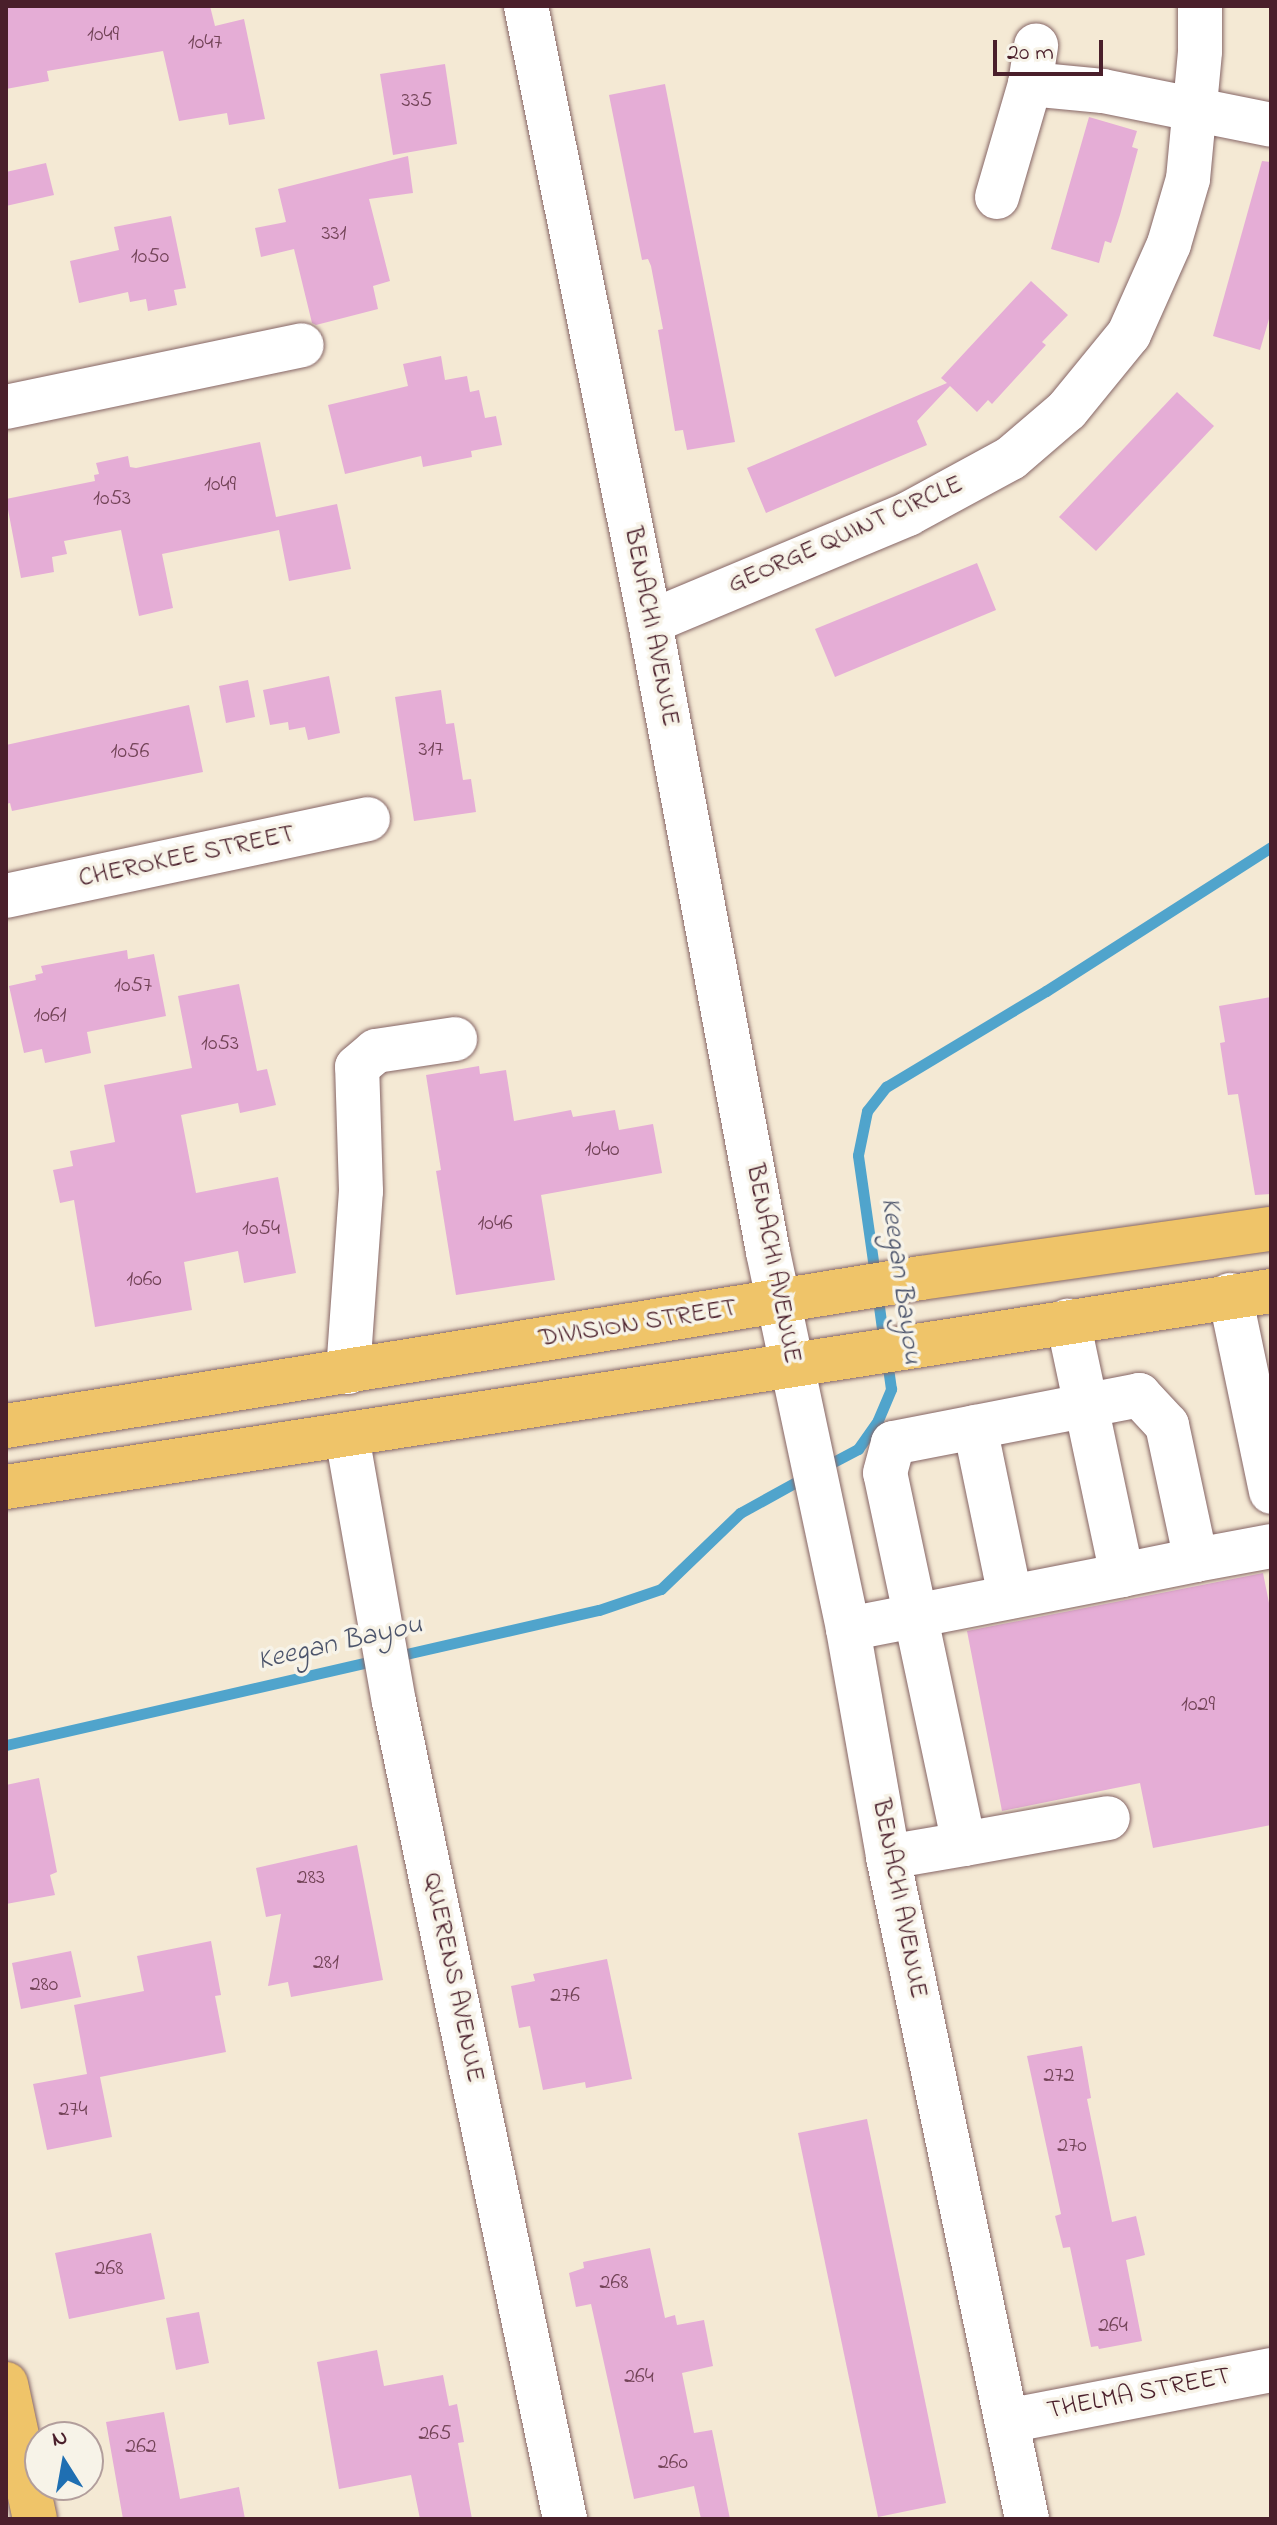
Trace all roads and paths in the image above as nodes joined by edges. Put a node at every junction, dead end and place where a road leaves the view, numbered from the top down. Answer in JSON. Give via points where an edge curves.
{"nodes":[{"id":1,"x":526,"y":6,"type":"edge"},
{"id":2,"x":1200,"y":6,"type":"edge"},
{"id":3,"x":1195,"y":109,"type":"junction"},
{"id":4,"x":1271,"y":125,"type":"edge"},
{"id":5,"x":997,"y":197,"type":"dead end"},
{"id":6,"x":302,"y":345,"type":"dead end"},
{"id":7,"x":6,"y":407,"type":"edge"},
{"id":8,"x":650,"y":622,"type":"junction"},
{"id":9,"x":368,"y":819,"type":"dead end"},
{"id":10,"x":6,"y":896,"type":"edge"},
{"id":11,"x":455,"y":1039,"type":"dead end"},
{"id":12,"x":1271,"y":1229,"type":"edge"},
{"id":13,"x":1250,"y":1293,"type":"edge"},
{"id":14,"x":779,"y":1302,"type":"junction"},
{"id":15,"x":1068,"y":1321,"type":"junction"},
{"id":16,"x":792,"y":1366,"type":"junction"},
{"id":17,"x":348,"y":1372,"type":"junction"},
{"id":18,"x":1086,"y":1406,"type":"junction"},
{"id":19,"x":6,"y":1426,"type":"edge"},
{"id":20,"x":975,"y":1427,"type":"junction"},
{"id":21,"x":347,"y":1436,"type":"junction"},
{"id":22,"x":6,"y":1487,"type":"edge"},
{"id":23,"x":1271,"y":1492,"type":"edge"},
{"id":24,"x":1271,"y":1546,"type":"edge"},
{"id":25,"x":1196,"y":1560,"type":"junction"},
{"id":26,"x":1122,"y":1575,"type":"junction"},
{"id":27,"x":1010,"y":1596,"type":"junction"},
{"id":28,"x":917,"y":1614,"type":"junction"},
{"id":29,"x":848,"y":1629,"type":"junction"},
{"id":30,"x":1108,"y":1818,"type":"dead end"},
{"id":31,"x":964,"y":1844,"type":"junction"},
{"id":32,"x":888,"y":1857,"type":"junction"},
{"id":33,"x":1271,"y":2370,"type":"edge"},
{"id":34,"x":6,"y":2384,"type":"edge"},
{"id":35,"x":1007,"y":2421,"type":"junction"},
{"id":36,"x":35,"y":2519,"type":"edge"},
{"id":37,"x":565,"y":2519,"type":"edge"},
{"id":38,"x":1027,"y":2519,"type":"edge"}],
"edges":[{"from":1,"to":8,"type":"street","name":"BENACHI AVENUE"},
{"from":2,"to":3,"type":"street","name":"GEORGE QUINT CIRCLE"},
{"from":3,"to":4,"type":"street"},
{"from":3,"to":5,"type":"street","via":[[1103,91],[1033,65]]},
{"from":3,"to":8,"type":"street","name":"GEORGE QUINT CIRCLE","via":[[1188,179],[1169,244],[1129,334],[1067,410],[1011,458],[908,514]]},
{"from":6,"to":7,"type":"street"},
{"from":8,"to":14,"type":"street","name":"BENACHI AVENUE"},
{"from":9,"to":10,"type":"street","name":"CHEROKEE STREET"},
{"from":11,"to":17,"type":"street","via":[[376,1051],[357,1067],[361,1191]]},
{"from":12,"to":14,"type":"main road","name":"DIVISION STREET"},
{"from":13,"to":15,"type":"main road"},
{"from":13,"to":23,"type":"street"},
{"from":14,"to":16,"type":"street","name":"BENACHI AVENUE"},
{"from":14,"to":17,"type":"main road","name":"DIVISION STREET"},
{"from":15,"to":16,"type":"main road"},
{"from":15,"to":18,"type":"street"},
{"from":16,"to":21,"type":"main road"},
{"from":16,"to":29,"type":"street","name":"BENACHI AVENUE"},
{"from":17,"to":19,"type":"main road","name":"DIVISION STREET"},
{"from":18,"to":20,"type":"street"},
{"from":18,"to":25,"type":"street","via":[[1139,1395],[1167,1425]]},
{"from":18,"to":26,"type":"street"},
{"from":20,"to":27,"type":"street"},
{"from":20,"to":28,"type":"street","via":[[893,1443],[885,1473]]},
{"from":21,"to":22,"type":"main road"},
{"from":21,"to":37,"type":"street","name":"QUERENS AVENUE","via":[[394,1702]]},
{"from":24,"to":25,"type":"street"},
{"from":25,"to":26,"type":"street"},
{"from":26,"to":27,"type":"street"},
{"from":27,"to":28,"type":"street"},
{"from":28,"to":29,"type":"street"},
{"from":28,"to":31,"type":"street"},
{"from":29,"to":32,"type":"street","name":"BENACHI AVENUE"},
{"from":30,"to":31,"type":"street"},
{"from":31,"to":32,"type":"street"},
{"from":32,"to":35,"type":"street","name":"BENACHI AVENUE"},
{"from":33,"to":35,"type":"street","name":"THELMA STREET"},
{"from":34,"to":36,"type":"main road"},
{"from":35,"to":38,"type":"street","name":"BENACHI AVENUE"}]}
